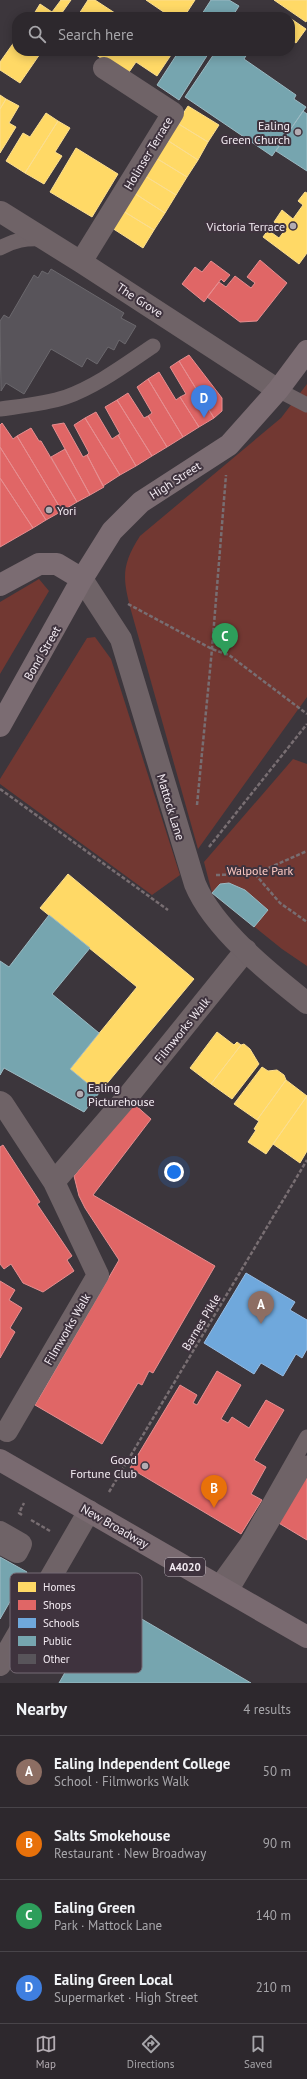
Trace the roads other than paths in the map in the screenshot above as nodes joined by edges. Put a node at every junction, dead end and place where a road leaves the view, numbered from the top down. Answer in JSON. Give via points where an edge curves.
{"nodes":[{"id":1,"x":104,"y":68,"type":"dead end"},
{"id":2,"x":1,"y":212,"type":"edge"},
{"id":3,"x":43,"y":239,"type":"junction"},
{"id":4,"x":0,"y":248,"type":"edge"},
{"id":5,"x":81,"y":262,"type":"junction"},
{"id":6,"x":153,"y":346,"type":"dead end"},
{"id":7,"x":307,"y":351,"type":"edge"},
{"id":8,"x":278,"y":390,"type":"junction"},
{"id":9,"x":307,"y":405,"type":"edge"},
{"id":10,"x":0,"y":410,"type":"edge"},
{"id":11,"x":82,"y":580,"type":"junction"},
{"id":12,"x":0,"y":585,"type":"edge"},
{"id":13,"x":0,"y":726,"type":"edge"},
{"id":14,"x":246,"y":950,"type":"junction"},
{"id":15,"x":307,"y":1003,"type":"edge"},
{"id":16,"x":0,"y":1102,"type":"edge"},
{"id":17,"x":54,"y":1182,"type":"junction"},
{"id":18,"x":7,"y":1431,"type":"dead end"},
{"id":19,"x":307,"y":1438,"type":"edge"},
{"id":20,"x":0,"y":1460,"type":"edge"},
{"id":21,"x":307,"y":1463,"type":"edge"},
{"id":22,"x":90,"y":1511,"type":"junction"},
{"id":23,"x":0,"y":1532,"type":"edge"},
{"id":24,"x":0,"y":1543,"type":"edge"},
{"id":25,"x":54,"y":1573,"type":"edge"},
{"id":26,"x":223,"y":1590,"type":"junction"},
{"id":27,"x":307,"y":1638,"type":"edge"},
{"id":28,"x":10,"y":1648,"type":"edge"},
{"id":29,"x":0,"y":1665,"type":"edge"}],
"edges":[{"from":1,"to":5,"type":"street","name":"Holinser Terrace","via":[[173,113]]},
{"from":2,"to":3,"type":"street","name":"The Grove"},
{"from":3,"to":4,"type":"lane","via":[[28,238]]},
{"from":3,"to":5,"type":"street","name":"The Grove"},
{"from":5,"to":8,"type":"street","name":"The Grove"},
{"from":6,"to":10,"type":"lane","via":[[100,381],[66,396]]},
{"from":7,"to":8,"type":"main road","name":"High Street"},
{"from":8,"to":9,"type":"lane"},
{"from":8,"to":11,"type":"main road","name":"High Street","via":[[229,444],[141,502],[112,530]]},
{"from":11,"to":12,"type":"main road","via":[[56,564],[39,564]]},
{"from":11,"to":13,"type":"main road","name":"Bond Street"},
{"from":11,"to":14,"type":"street","name":"Mattock Lane","via":[[121,639],[199,872],[195,884],[204,905]]},
{"from":14,"to":15,"type":"street","name":"Mattock Lane"},
{"from":14,"to":17,"type":"street","name":"Filmworks Walk","via":[[129,1095]]},
{"from":16,"to":17,"type":"street","name":"Filmworks Walk"},
{"from":17,"to":18,"type":"street","name":"Filmworks Walk","via":[[98,1274]]},
{"from":19,"to":26,"type":"lane"},
{"from":20,"to":22,"type":"main road","name":"New Broadway","number":"A4020"},
{"from":21,"to":26,"type":"lane"},
{"from":22,"to":25,"type":"street"},
{"from":22,"to":26,"type":"main road","name":"New Broadway","number":"A4020"},
{"from":23,"to":24,"type":"street","via":[[21,1544],[16,1552]]},
{"from":26,"to":27,"type":"main road","number":"A4020"},
{"from":28,"to":29,"type":"street"}]}
